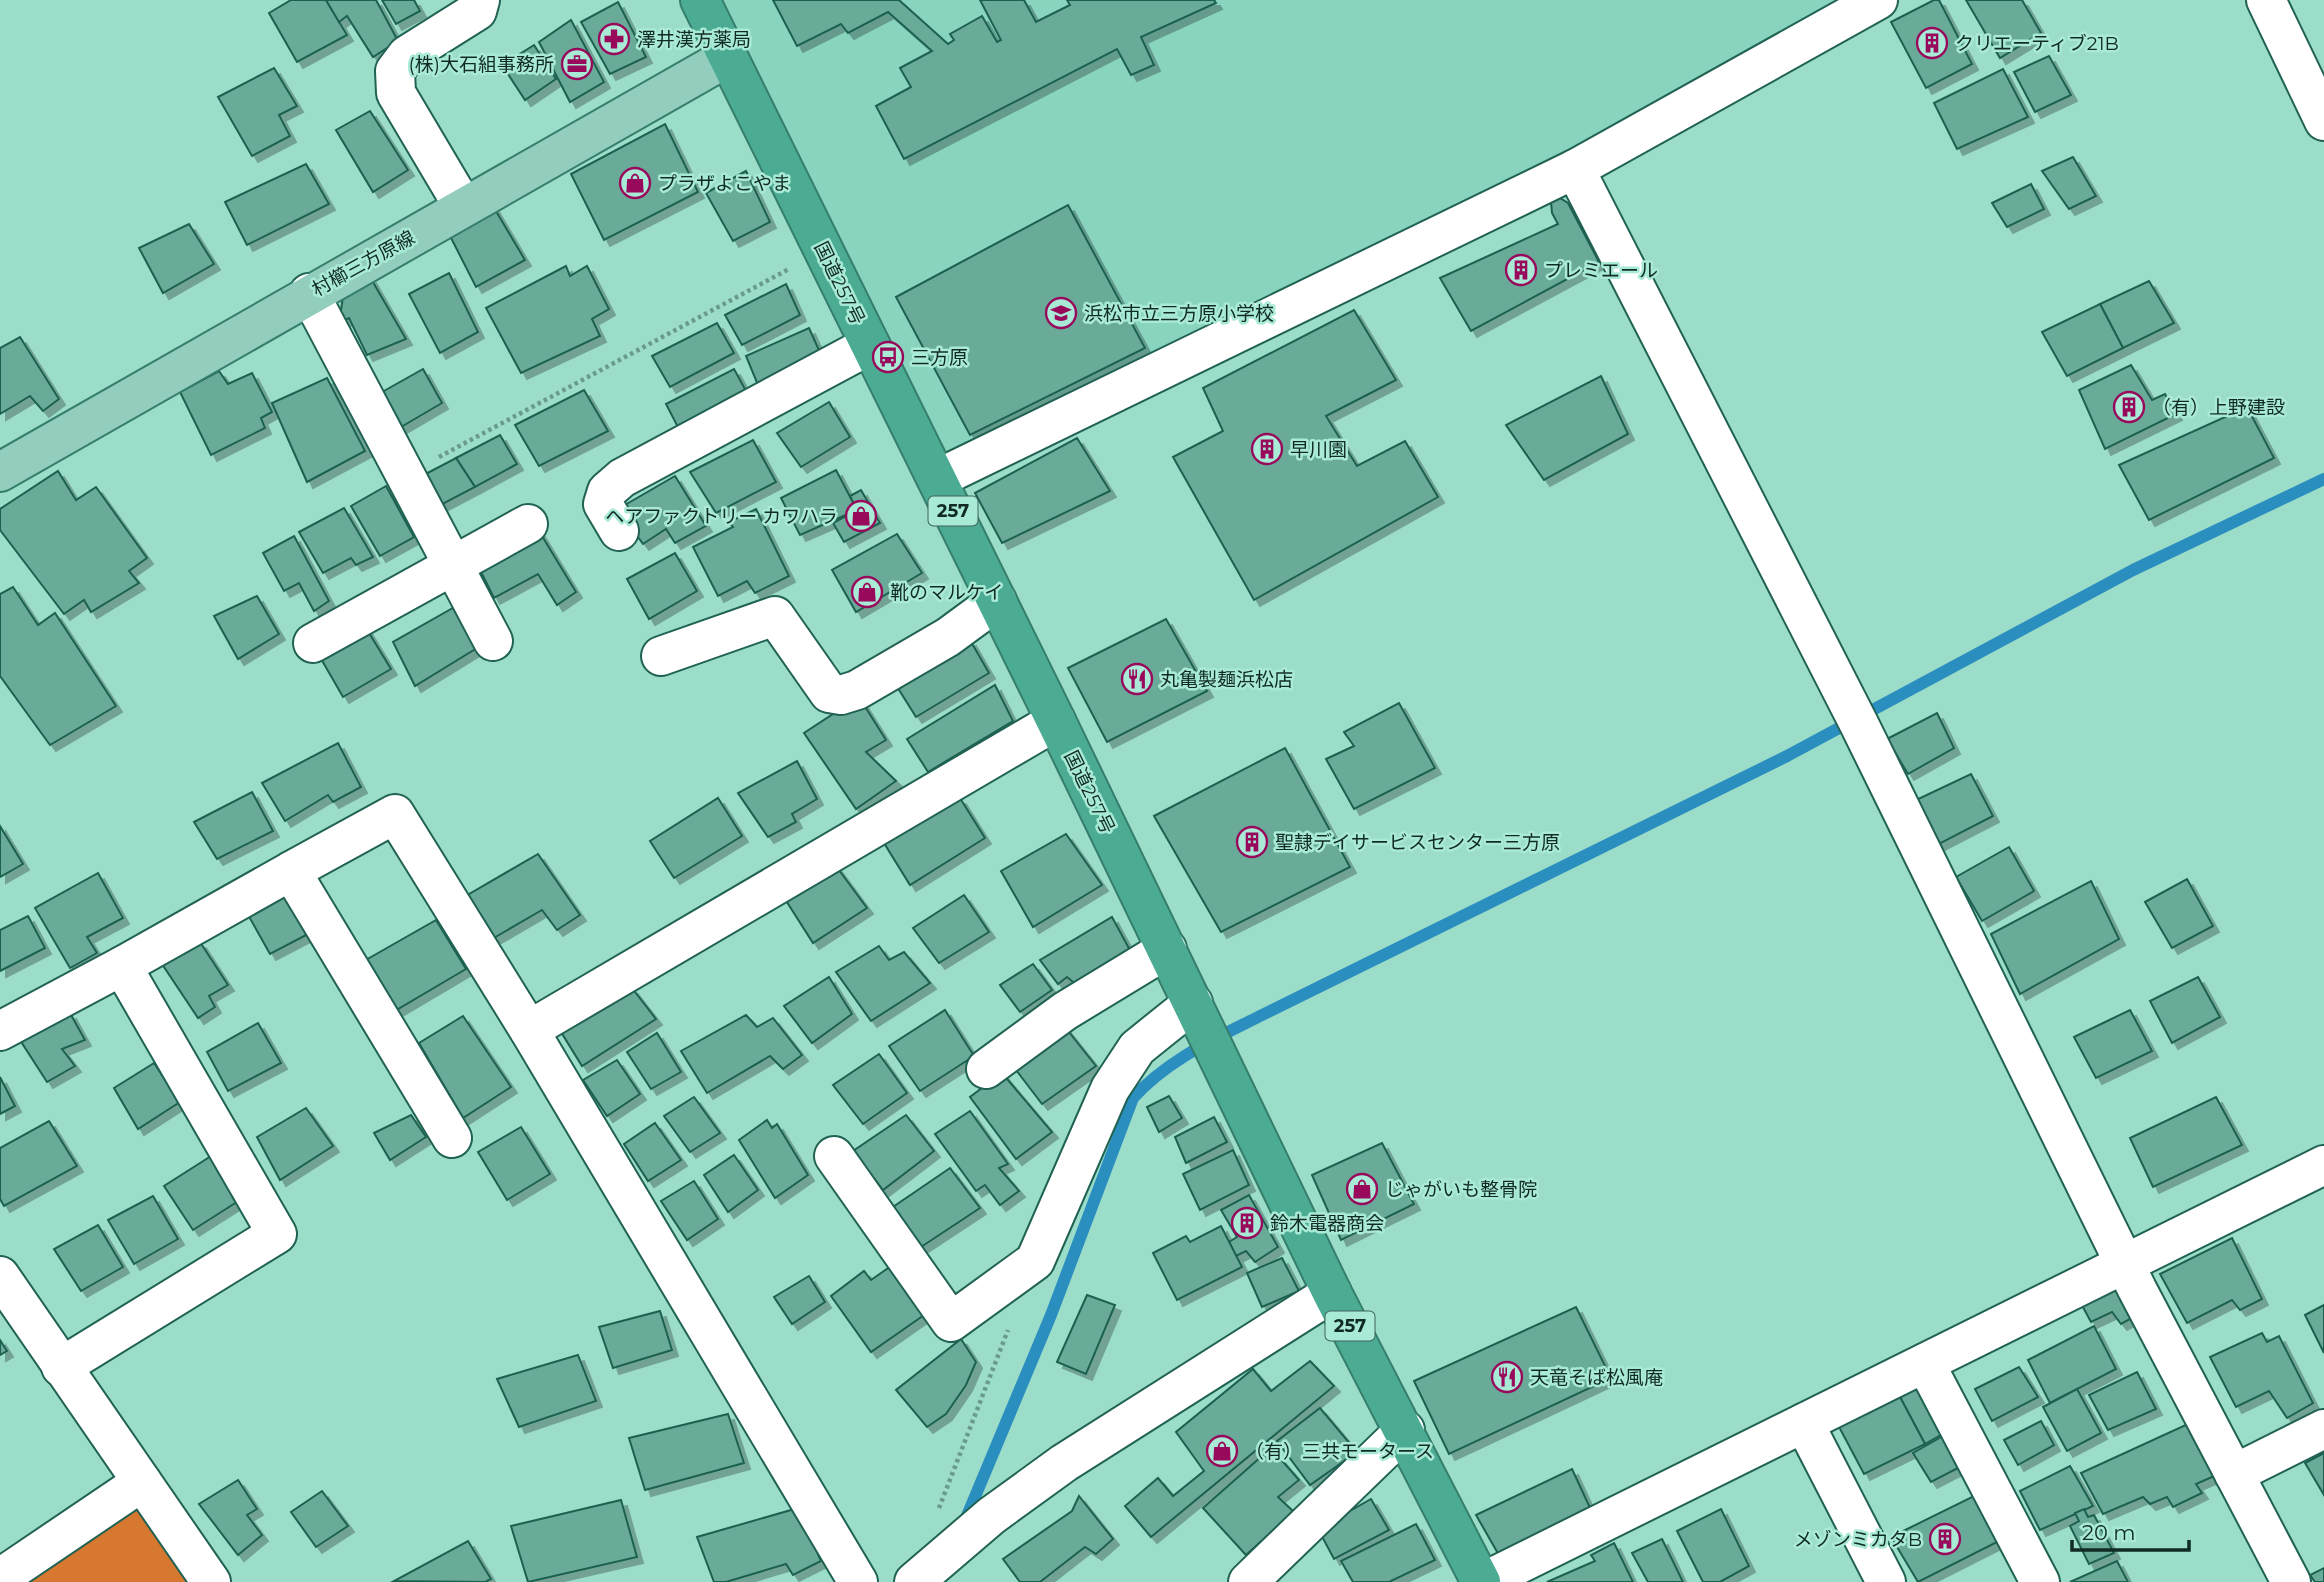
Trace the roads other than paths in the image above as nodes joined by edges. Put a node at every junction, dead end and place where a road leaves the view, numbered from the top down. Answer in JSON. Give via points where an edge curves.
{"nodes":[{"id":1,"x":480,"y":0,"type":"edge"},
{"id":2,"x":700,"y":0,"type":"edge"},
{"id":3,"x":2266,"y":0,"type":"edge"},
{"id":4,"x":1873,"y":1,"type":"edge"},
{"id":5,"x":728,"y":57,"type":"junction"},
{"id":6,"x":2324,"y":121,"type":"edge"},
{"id":7,"x":1575,"y":169,"type":"junction"},
{"id":8,"x":463,"y":206,"type":"junction"},
{"id":9,"x":309,"y":293,"type":"junction"},
{"id":10,"x":870,"y":345,"type":"junction"},
{"id":11,"x":0,"y":472,"type":"edge"},
{"id":12,"x":937,"y":479,"type":"junction"},
{"id":13,"x":528,"y":524,"type":"dead end"},
{"id":14,"x":619,"y":531,"type":"dead end"},
{"id":15,"x":451,"y":566,"type":"junction"},
{"id":16,"x":997,"y":601,"type":"junction"},
{"id":17,"x":493,"y":641,"type":"dead end"},
{"id":18,"x":313,"y":643,"type":"dead end"},
{"id":19,"x":661,"y":656,"type":"dead end"},
{"id":20,"x":1056,"y":721,"type":"junction"},
{"id":21,"x":292,"y":871,"type":"junction"},
{"id":22,"x":1167,"y":949,"type":"junction"},
{"id":23,"x":122,"y":967,"type":"junction"},
{"id":24,"x":1198,"y":1013,"type":"junction"},
{"id":25,"x":528,"y":1030,"type":"junction"},
{"id":26,"x":0,"y":1031,"type":"edge"},
{"id":27,"x":986,"y":1069,"type":"dead end"},
{"id":28,"x":452,"y":1138,"type":"dead end"},
{"id":29,"x":834,"y":1156,"type":"dead end"},
{"id":30,"x":2324,"y":1165,"type":"edge"},
{"id":31,"x":2126,"y":1264,"type":"junction"},
{"id":32,"x":0,"y":1276,"type":"edge"},
{"id":33,"x":1332,"y":1293,"type":"junction"},
{"id":34,"x":1925,"y":1363,"type":"junction"},
{"id":35,"x":61,"y":1367,"type":"junction"},
{"id":36,"x":1804,"y":1423,"type":"junction"},
{"id":37,"x":2324,"y":1429,"type":"edge"},
{"id":38,"x":1405,"y":1430,"type":"junction"},
{"id":39,"x":2234,"y":1474,"type":"junction"},
{"id":40,"x":142,"y":1482,"type":"junction"},
{"id":41,"x":0,"y":1578,"type":"edge"},
{"id":42,"x":211,"y":1582,"type":"edge"},
{"id":43,"x":859,"y":1582,"type":"edge"},
{"id":44,"x":914,"y":1582,"type":"edge"},
{"id":45,"x":1248,"y":1582,"type":"edge"},
{"id":46,"x":1482,"y":1582,"type":"edge"},
{"id":47,"x":1886,"y":1582,"type":"edge"},
{"id":48,"x":2040,"y":1582,"type":"edge"},
{"id":49,"x":2291,"y":1582,"type":"edge"}],
"edges":[{"from":1,"to":8,"type":"street","via":[[477,11],[407,55],[394,71],[396,93]]},
{"from":2,"to":5,"type":"highway","name":"国道257号","number":"257"},
{"from":3,"to":6,"type":"street"},
{"from":4,"to":7,"type":"street"},
{"from":5,"to":8,"type":"main road","name":"村櫛三方原線"},
{"from":5,"to":10,"type":"highway","name":"国道257号","number":"257"},
{"from":7,"to":12,"type":"street"},
{"from":7,"to":31,"type":"street","via":[[1842,690]]},
{"from":8,"to":9,"type":"main road","name":"村櫛三方原線"},
{"from":9,"to":11,"type":"main road","name":"村櫛三方原線"},
{"from":9,"to":15,"type":"street"},
{"from":10,"to":12,"type":"highway","name":"国道257号","number":"257"},
{"from":10,"to":14,"type":"street","via":[[622,478],[607,491],[603,504]]},
{"from":12,"to":16,"type":"highway","name":"国道257号","number":"257"},
{"from":13,"to":15,"type":"street"},
{"from":15,"to":17,"type":"street"},
{"from":15,"to":18,"type":"street"},
{"from":16,"to":19,"type":"street","via":[[948,637],[841,695],[829,693],[775,616]]},
{"from":16,"to":20,"type":"highway","name":"国道257号","number":"257"},
{"from":20,"to":22,"type":"highway","name":"国道257号","number":"257"},
{"from":20,"to":25,"type":"street"},
{"from":21,"to":23,"type":"street"},
{"from":21,"to":25,"type":"street","via":[[394,814]]},
{"from":21,"to":28,"type":"street"},
{"from":22,"to":24,"type":"highway","name":"国道257号","number":"257"},
{"from":22,"to":27,"type":"street","via":[[1065,1011]]},
{"from":23,"to":26,"type":"street"},
{"from":23,"to":35,"type":"street","via":[[276,1234]]},
{"from":24,"to":29,"type":"street","via":[[1137,1048],[1110,1089],[1035,1261],[951,1322]]},
{"from":24,"to":33,"type":"highway","name":"国道257号","number":"257"},
{"from":25,"to":43,"type":"street"},
{"from":30,"to":31,"type":"street"},
{"from":31,"to":34,"type":"street"},
{"from":31,"to":39,"type":"street"},
{"from":32,"to":35,"type":"street"},
{"from":33,"to":38,"type":"highway","name":"国道257号","number":"257"},
{"from":33,"to":44,"type":"street","via":[[1064,1463],[991,1516]]},
{"from":34,"to":36,"type":"street"},
{"from":34,"to":48,"type":"street"},
{"from":35,"to":40,"type":"street"},
{"from":36,"to":46,"type":"street"},
{"from":36,"to":47,"type":"street"},
{"from":37,"to":39,"type":"street"},
{"from":38,"to":45,"type":"street"},
{"from":38,"to":46,"type":"highway","name":"国道257号","number":"257"},
{"from":39,"to":49,"type":"street"},
{"from":40,"to":41,"type":"street"},
{"from":40,"to":42,"type":"street"}]}
